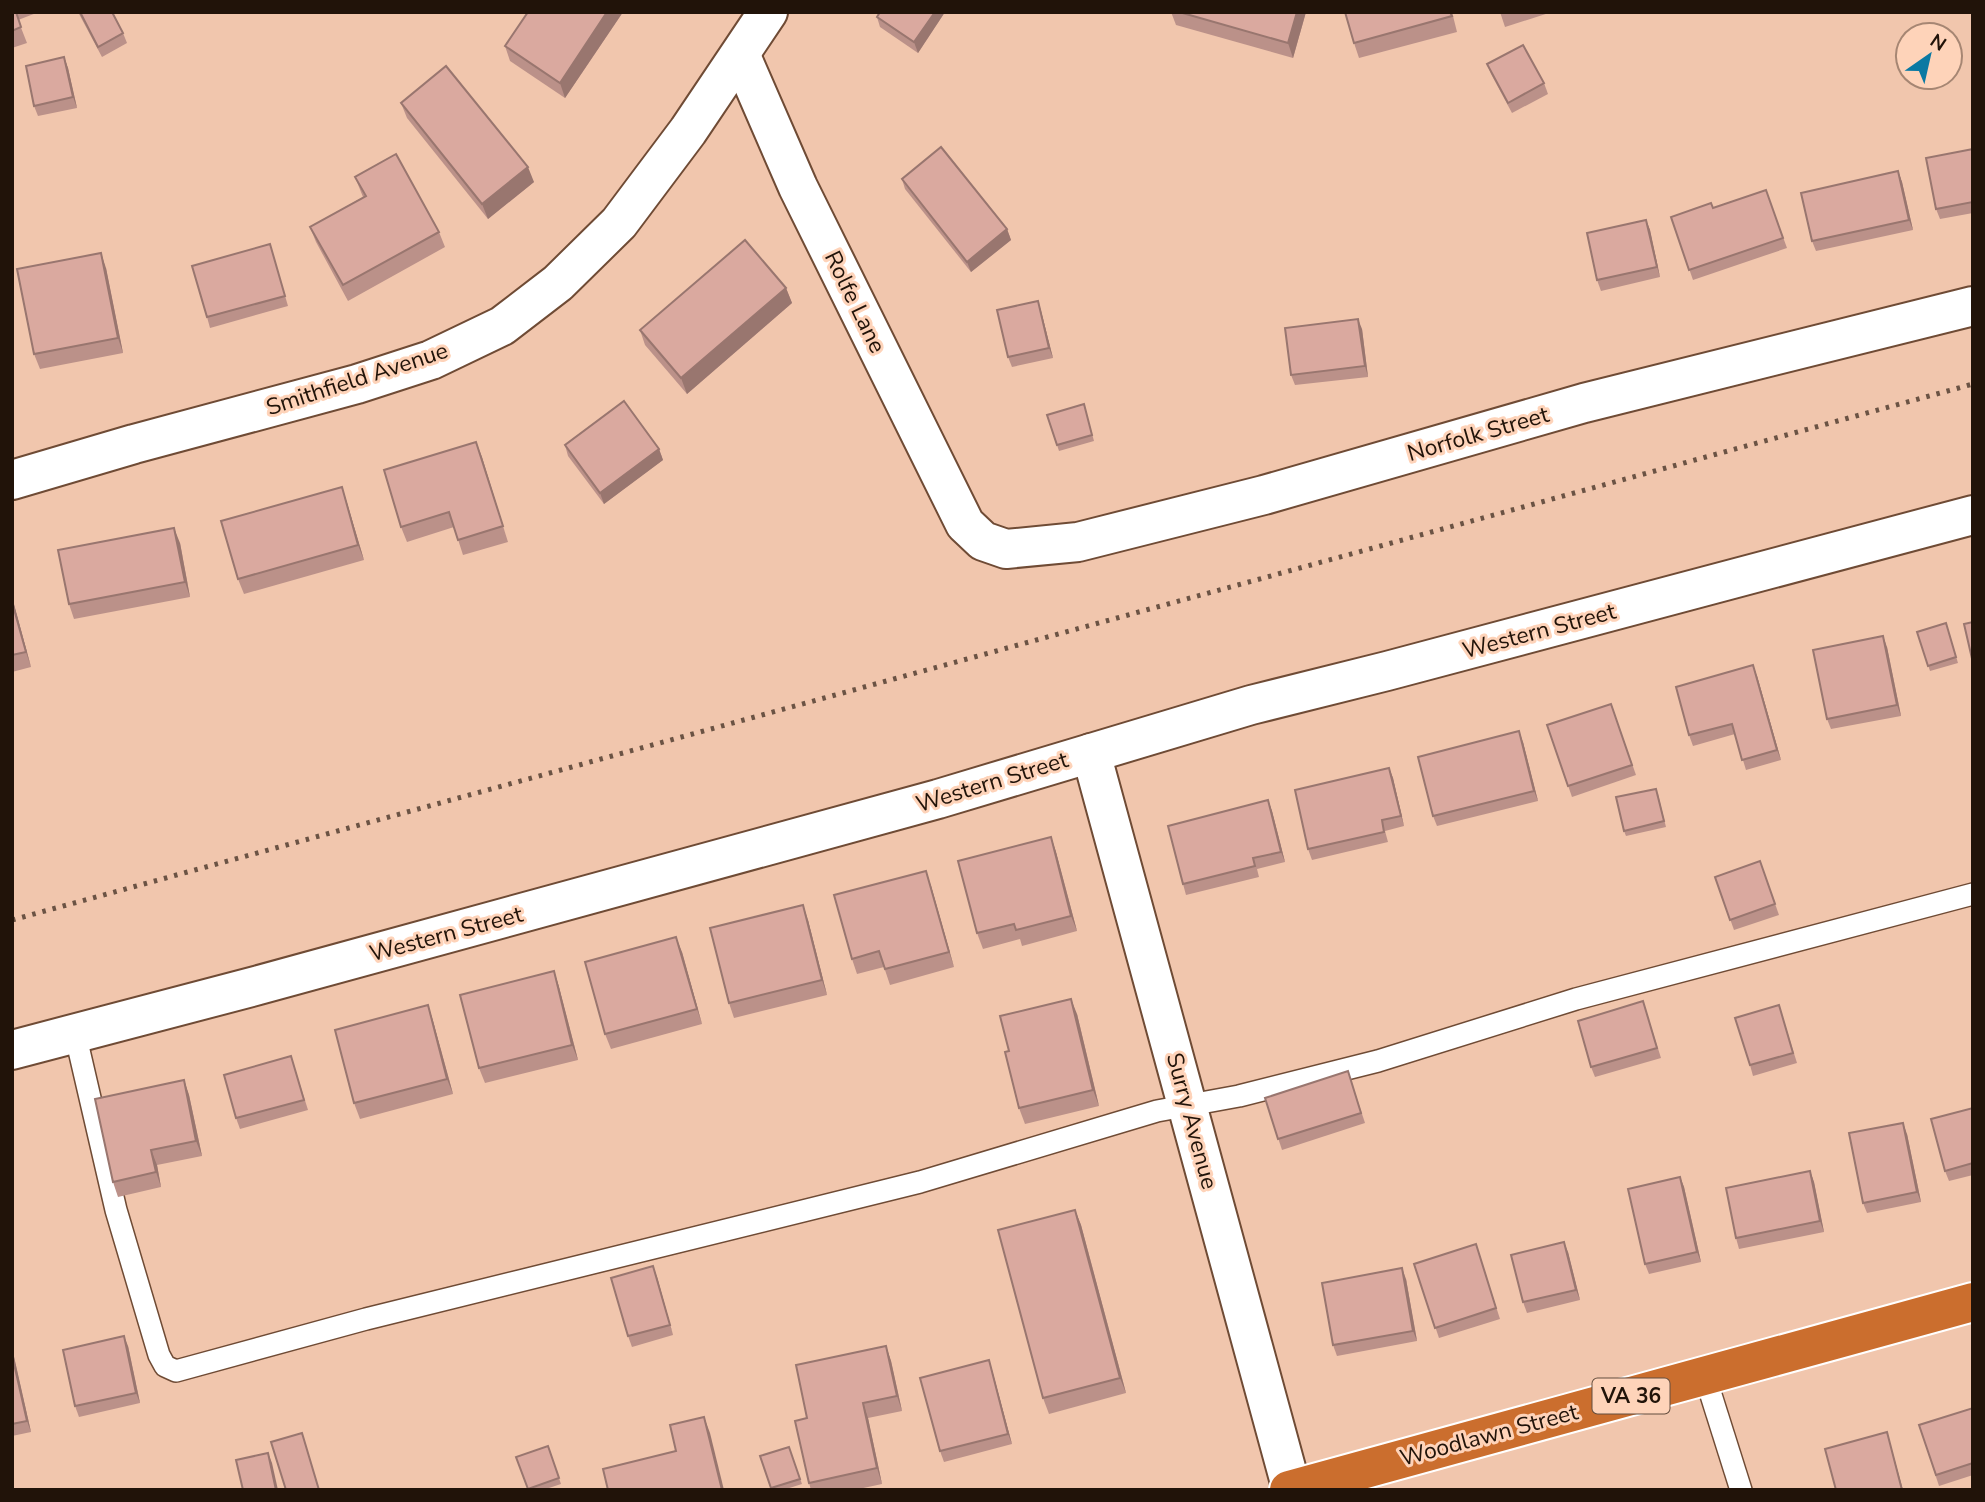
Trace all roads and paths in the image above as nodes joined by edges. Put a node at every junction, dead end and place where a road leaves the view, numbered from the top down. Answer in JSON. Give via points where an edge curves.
{"nodes":[{"id":1,"x":768,"y":12,"type":"edge"},
{"id":2,"x":741,"y":55,"type":"junction"},
{"id":3,"x":1973,"y":306,"type":"edge"},
{"id":4,"x":12,"y":480,"type":"edge"},
{"id":5,"x":1973,"y":515,"type":"edge"},
{"id":6,"x":983,"y":541,"type":"joint"},
{"id":7,"x":1091,"y":752,"type":"junction"},
{"id":8,"x":1973,"y":894,"type":"edge"},
{"id":9,"x":75,"y":1033,"type":"junction"},
{"id":10,"x":12,"y":1050,"type":"edge"},
{"id":11,"x":1189,"y":1106,"type":"junction"},
{"id":12,"x":1973,"y":1302,"type":"edge"},
{"id":13,"x":1705,"y":1376,"type":"junction"},
{"id":14,"x":1291,"y":1490,"type":"edge"},
{"id":15,"x":1741,"y":1490,"type":"edge"}],
"edges":[{"from":1,"to":2,"type":"street","name":"Smithfield Avenue"},
{"from":2,"to":4,"type":"street","name":"Smithfield Avenue","via":[[619,223],[558,283],[502,326],[431,360],[358,384]]},
{"from":2,"to":6,"type":"street","name":"Rolfe Lane","via":[[798,187],[965,524]]},
{"from":3,"to":6,"type":"street","name":"Norfolk Street","via":[[1584,403],[1264,495],[1078,542],[1018,550]]},
{"from":5,"to":7,"type":"street","name":"Western Street","via":[[1251,705]]},
{"from":7,"to":9,"type":"street","name":"Western Street","via":[[911,806]]},
{"from":7,"to":11,"type":"street","name":"Surry Avenue"},
{"from":8,"to":11,"type":"lane","via":[[1576,999],[1378,1061]]},
{"from":9,"to":10,"type":"street","name":"Western Street"},
{"from":9,"to":11,"type":"lane","via":[[116,1210],[159,1355],[165,1366],[176,1371],[366,1319],[907,1185],[1157,1111]]},
{"from":11,"to":14,"type":"street","name":"Surry Avenue"},
{"from":12,"to":13,"type":"highway","name":"Woodlawn Street","number":"VA 36"},
{"from":13,"to":14,"type":"highway","name":"Woodlawn Street","number":"VA 36"},
{"from":13,"to":15,"type":"lane"}]}
